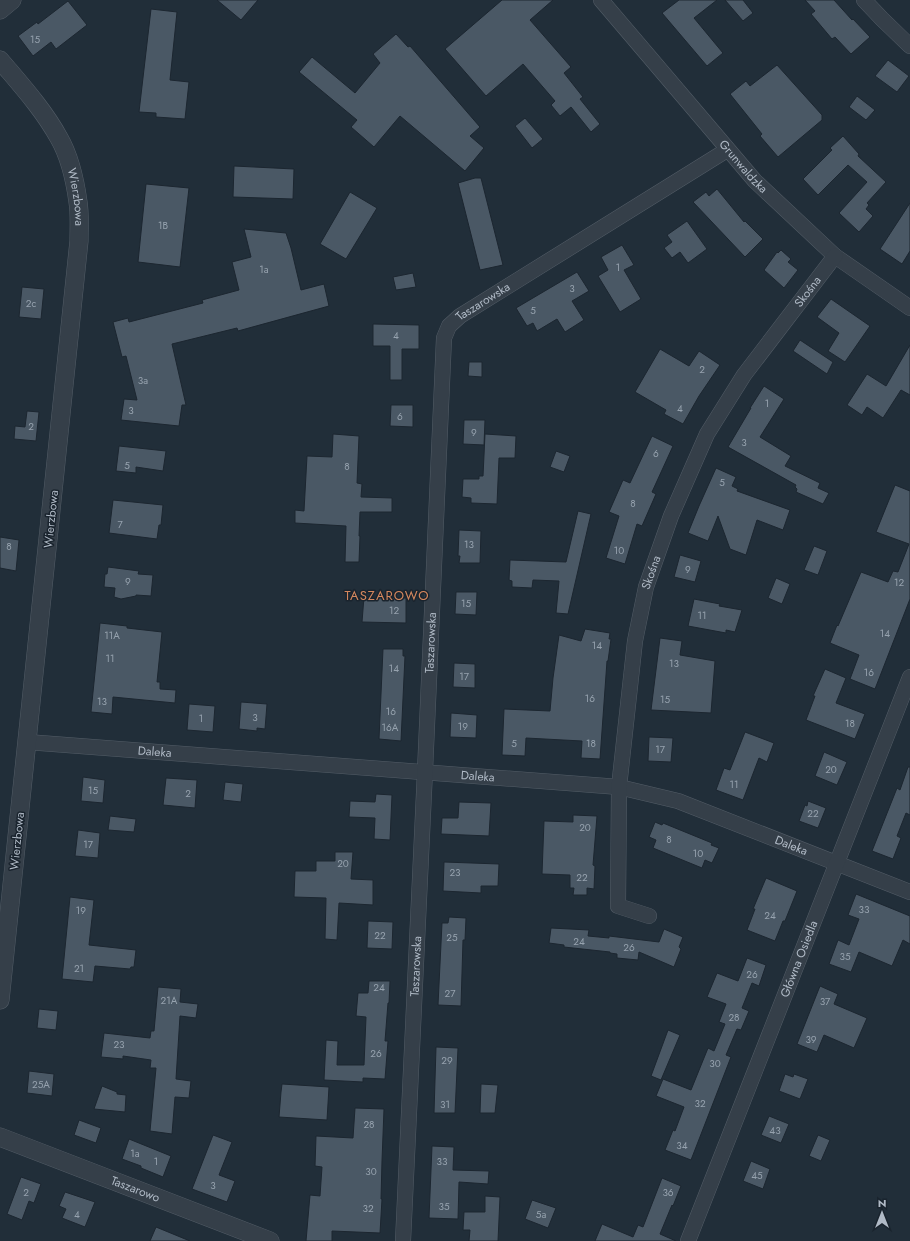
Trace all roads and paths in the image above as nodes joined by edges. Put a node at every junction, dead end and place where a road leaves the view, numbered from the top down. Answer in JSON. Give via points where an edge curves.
{"nodes":[{"id":1,"x":12,"y":0,"type":"edge"},
{"id":2,"x":601,"y":0,"type":"edge"},
{"id":3,"x":864,"y":0,"type":"edge"},
{"id":4,"x":0,"y":10,"type":"edge"},
{"id":5,"x":910,"y":46,"type":"edge"},
{"id":6,"x":0,"y":60,"type":"edge"},
{"id":7,"x":727,"y":150,"type":"junction"},
{"id":8,"x":834,"y":256,"type":"junction"},
{"id":9,"x":910,"y":308,"type":"edge"},
{"id":10,"x":910,"y":677,"type":"edge"},
{"id":11,"x":27,"y":742,"type":"junction"},
{"id":12,"x":425,"y":771,"type":"junction"},
{"id":13,"x":619,"y":787,"type":"junction"},
{"id":14,"x":837,"y":863,"type":"junction"},
{"id":15,"x":910,"y":892,"type":"edge"},
{"id":16,"x":649,"y":916,"type":"dead end"},
{"id":17,"x":0,"y":1000,"type":"edge"},
{"id":18,"x":0,"y":1137,"type":"edge"},
{"id":19,"x":270,"y":1241,"type":"edge"},
{"id":20,"x":403,"y":1241,"type":"edge"},
{"id":21,"x":688,"y":1241,"type":"edge"}],
"edges":[{"from":1,"to":4,"type":"street"},
{"from":2,"to":7,"type":"street","name":"Grunwaldzka"},
{"from":3,"to":5,"type":"street"},
{"from":6,"to":11,"type":"street","name":"Wierzbowa","via":[[41,109],[60,138],[73,172],[79,204],[75,288]]},
{"from":7,"to":8,"type":"street","name":"Grunwaldzka","via":[[754,181]]},
{"from":7,"to":12,"type":"street","name":"Taszarowska","via":[[460,316],[449,326],[444,338]]},
{"from":8,"to":9,"type":"street","name":"Grunwaldzka"},
{"from":8,"to":13,"type":"street","name":"Skośna","via":[[744,375],[706,434],[671,516],[646,587],[635,641]]},
{"from":10,"to":14,"type":"street","name":"Główna Osiedla"},
{"from":11,"to":12,"type":"street","name":"Daleka"},
{"from":11,"to":17,"type":"street","name":"Wierzbowa"},
{"from":12,"to":13,"type":"street","name":"Daleka"},
{"from":12,"to":20,"type":"street","name":"Taszarowska"},
{"from":13,"to":14,"type":"street","name":"Daleka","via":[[678,801]]},
{"from":13,"to":16,"type":"street","name":"Skośna","via":[[618,906]]},
{"from":14,"to":15,"type":"street","name":"Daleka"},
{"from":14,"to":21,"type":"street","name":"Główna Osiedla"},
{"from":18,"to":19,"type":"street","name":"Taszarowo"}]}
